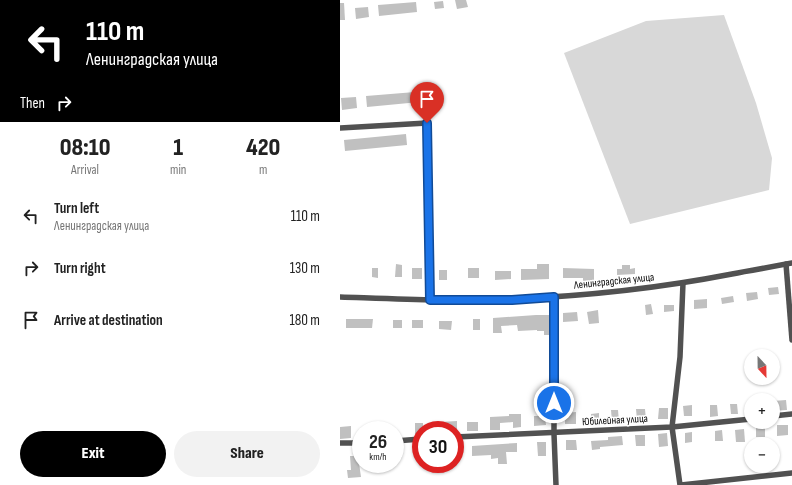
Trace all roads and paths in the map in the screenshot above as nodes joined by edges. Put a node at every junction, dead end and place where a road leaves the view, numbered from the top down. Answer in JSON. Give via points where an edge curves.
{"nodes":[{"id":1,"x":340,"y":128,"type":"edge"},
{"id":2,"x":789,"y":264,"type":"edge"},
{"id":3,"x":683,"y":283,"type":"junction"},
{"id":4,"x":554,"y":297,"type":"junction"},
{"id":5,"x":340,"y":298,"type":"edge"},
{"id":6,"x":430,"y":300,"type":"junction"},
{"id":7,"x":792,"y":340,"type":"edge"},
{"id":8,"x":792,"y":414,"type":"edge"},
{"id":9,"x":780,"y":415,"type":"edge"},
{"id":10,"x":744,"y":420,"type":"edge"},
{"id":11,"x":672,"y":427,"type":"junction"},
{"id":12,"x":554,"y":434,"type":"junction"},
{"id":13,"x":464,"y":437,"type":"edge"},
{"id":14,"x":340,"y":443,"type":"edge"},
{"id":15,"x":352,"y":443,"type":"edge"},
{"id":16,"x":792,"y":473,"type":"edge"},
{"id":17,"x":556,"y":485,"type":"edge"},
{"id":18,"x":680,"y":485,"type":"edge"}],
"edges":[{"from":1,"to":6,"type":"street","via":[[427,123]]},
{"from":2,"to":3,"type":"street","name":"Ленинградская улица"},
{"from":2,"to":7,"type":"street"},
{"from":3,"to":4,"type":"street","name":"Ленинградская улица"},
{"from":3,"to":11,"type":"street","via":[[680,357]]},
{"from":4,"to":6,"type":"street","name":"Ленинградская улица"},
{"from":4,"to":12,"type":"street"},
{"from":5,"to":6,"type":"street","name":"Ленинградская улица"},
{"from":8,"to":9,"type":"street"},
{"from":10,"to":11,"type":"street","name":"Юбилейная улица"},
{"from":11,"to":12,"type":"street","name":"Юбилейная улица"},
{"from":11,"to":18,"type":"street"},
{"from":12,"to":13,"type":"street","name":"Юбилейная улица"},
{"from":12,"to":17,"type":"street"},
{"from":14,"to":15,"type":"street"},
{"from":16,"to":18,"type":"street"}]}
